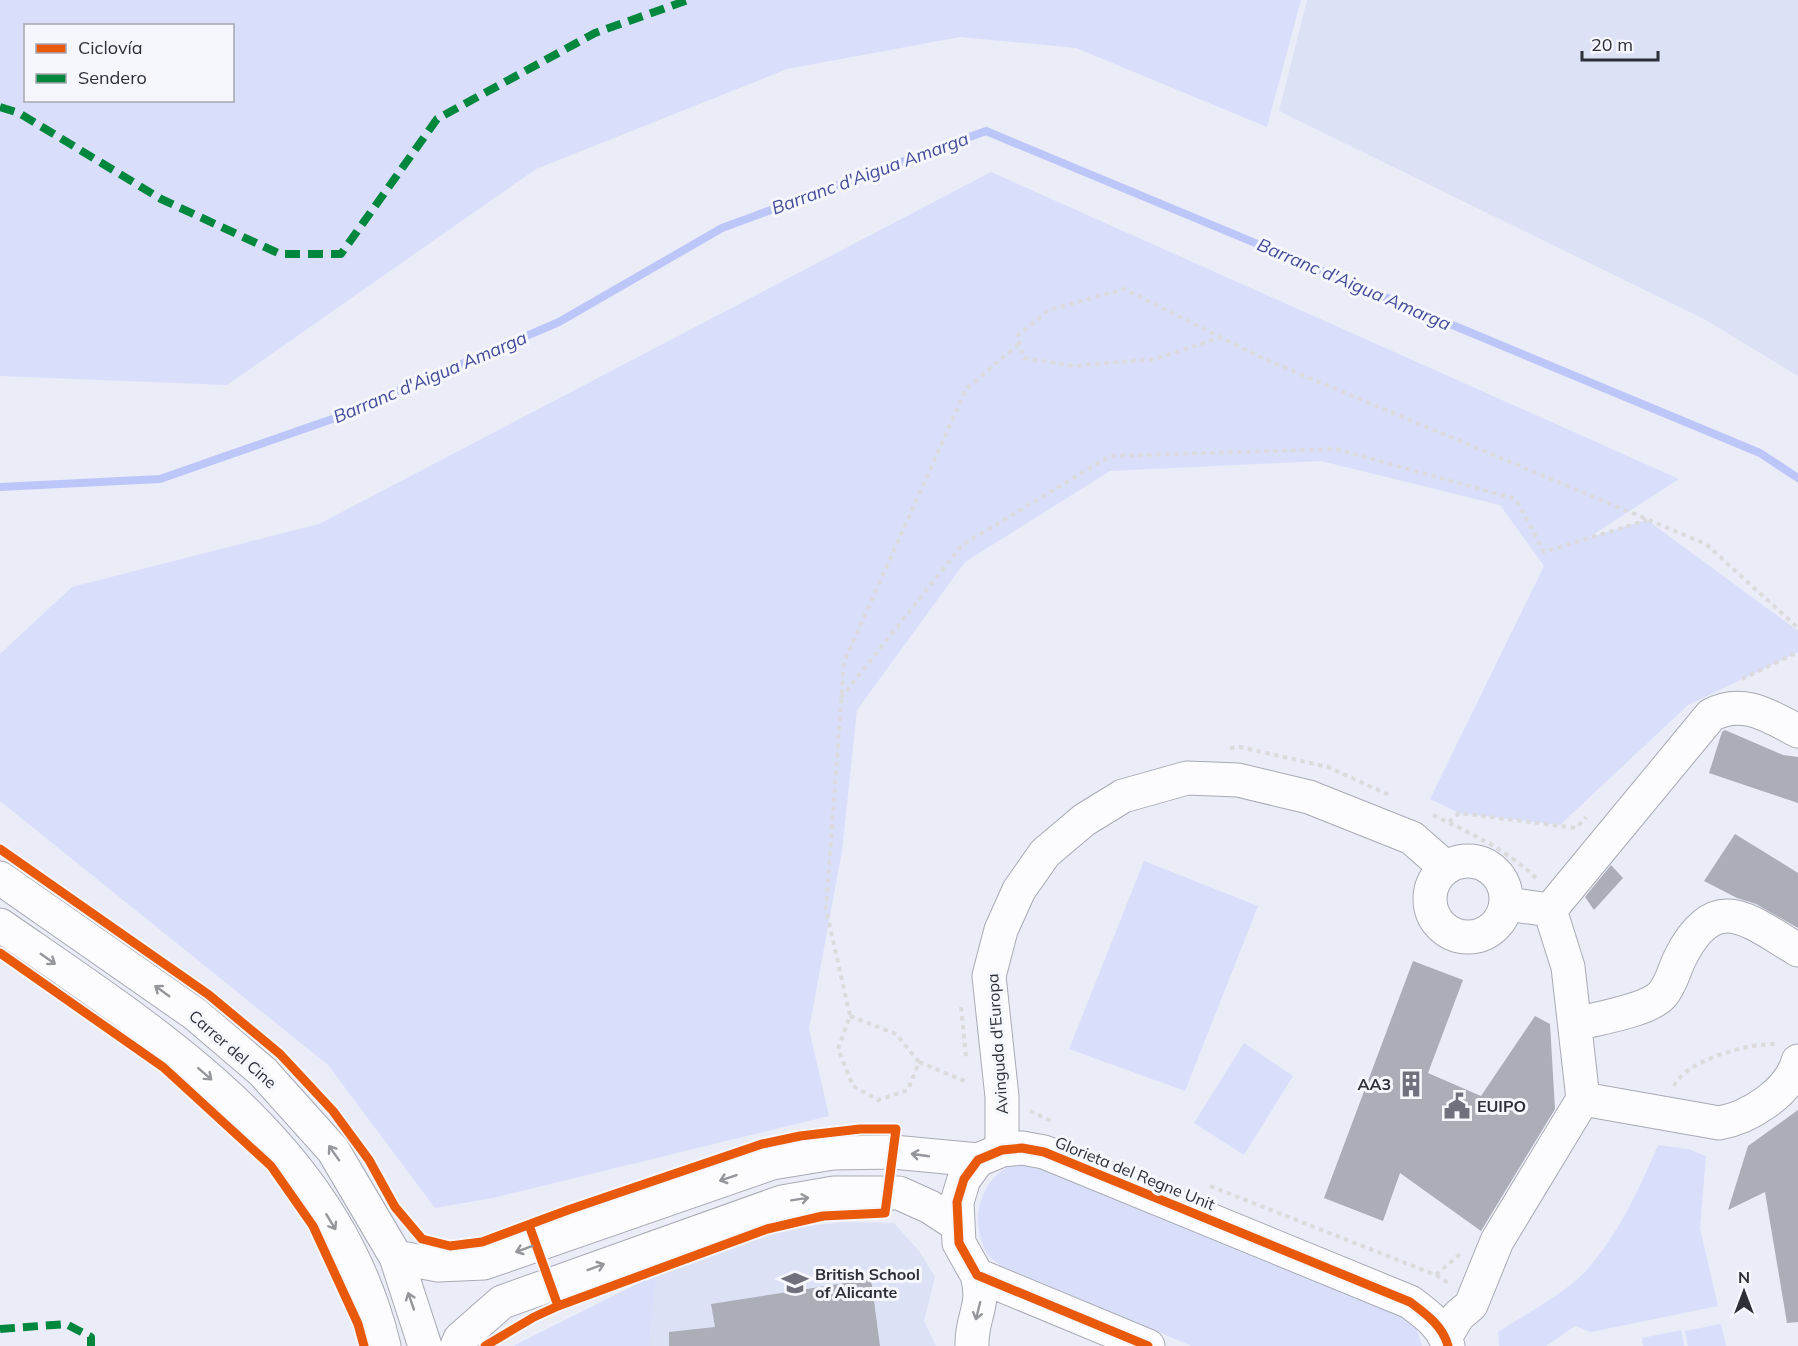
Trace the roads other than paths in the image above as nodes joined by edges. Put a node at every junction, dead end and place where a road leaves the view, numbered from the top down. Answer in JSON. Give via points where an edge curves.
{"nodes":[{"id":1,"x":1798,"y":731,"type":"edge"},
{"id":2,"x":1445,"y":867,"type":"junction"},
{"id":3,"x":0,"y":878,"type":"edge"},
{"id":4,"x":1506,"y":904,"type":"junction"},
{"id":5,"x":1554,"y":905,"type":"junction"},
{"id":6,"x":0,"y":925,"type":"edge"},
{"id":7,"x":1798,"y":950,"type":"edge"},
{"id":8,"x":1576,"y":1024,"type":"junction"},
{"id":9,"x":1791,"y":1053,"type":"edge"},
{"id":10,"x":1583,"y":1099,"type":"junction"},
{"id":11,"x":990,"y":1155,"type":"junction"},
{"id":12,"x":956,"y":1224,"type":"junction"},
{"id":13,"x":396,"y":1257,"type":"junction"},
{"id":14,"x":976,"y":1275,"type":"junction"},
{"id":15,"x":1447,"y":1341,"type":"edge"},
{"id":16,"x":384,"y":1346,"type":"edge"},
{"id":17,"x":425,"y":1346,"type":"edge"},
{"id":18,"x":457,"y":1346,"type":"edge"},
{"id":19,"x":972,"y":1346,"type":"edge"},
{"id":20,"x":1148,"y":1346,"type":"edge"}],
"edges":[{"from":1,"to":5,"type":"street","via":[[1746,708],[1726,707],[1711,715]]},
{"from":2,"to":4,"type":"street","via":[[1462,861],[1480,862],[1495,872],[1505,886]]},
{"from":2,"to":4,"type":"street","via":[[1431,884],[1430,906],[1439,926],[1458,937],[1479,936],[1498,924]]},
{"from":2,"to":11,"type":"street","name":"Avinguda d'Europa","via":[[1412,838],[1309,797],[1238,780],[1187,778],[1123,796],[1084,820],[1045,853],[1019,890],[1001,930],[988,976],[1002,1097]]},
{"from":13,"to":3,"type":"street","name":"Carrer del Cine","one_way":true,"via":[[333,1150],[263,1072],[195,1014]]},
{"from":4,"to":5,"type":"street"},
{"from":5,"to":8,"type":"street"},
{"from":6,"to":16,"type":"street","one_way":true,"via":[[172,1046],[234,1099],[294,1164],[357,1265]]},
{"from":7,"to":8,"type":"street","via":[[1746,918],[1727,914],[1697,929],[1661,996],[1644,1006]]},
{"from":8,"to":10,"type":"street"},
{"from":9,"to":10,"type":"street","via":[[1796,1070],[1770,1099],[1739,1119],[1719,1123]]},
{"from":10,"to":15,"type":"street","via":[[1497,1240],[1471,1305],[1458,1316]]},
{"from":11,"to":12,"type":"street","via":[[964,1179]]},
{"from":11,"to":13,"type":"street","name":"Glorieta del Regne Unit","one_way":true,"via":[[833,1153],[772,1162],[484,1263],[438,1265]]},
{"from":11,"to":15,"type":"street","name":"Glorieta del Regne Unit","via":[[1022,1148],[1044,1152],[1410,1302],[1431,1318]]},
{"from":12,"to":14,"type":"street","via":[[959,1243]]},
{"from":18,"to":12,"type":"street","one_way":true,"via":[[502,1302],[782,1202],[834,1193],[899,1193]]},
{"from":17,"to":13,"type":"street","name":"Carrer del Cine","one_way":true},
{"from":14,"to":19,"type":"street","one_way":true,"via":[[981,1293]]},
{"from":14,"to":20,"type":"street"}]}
